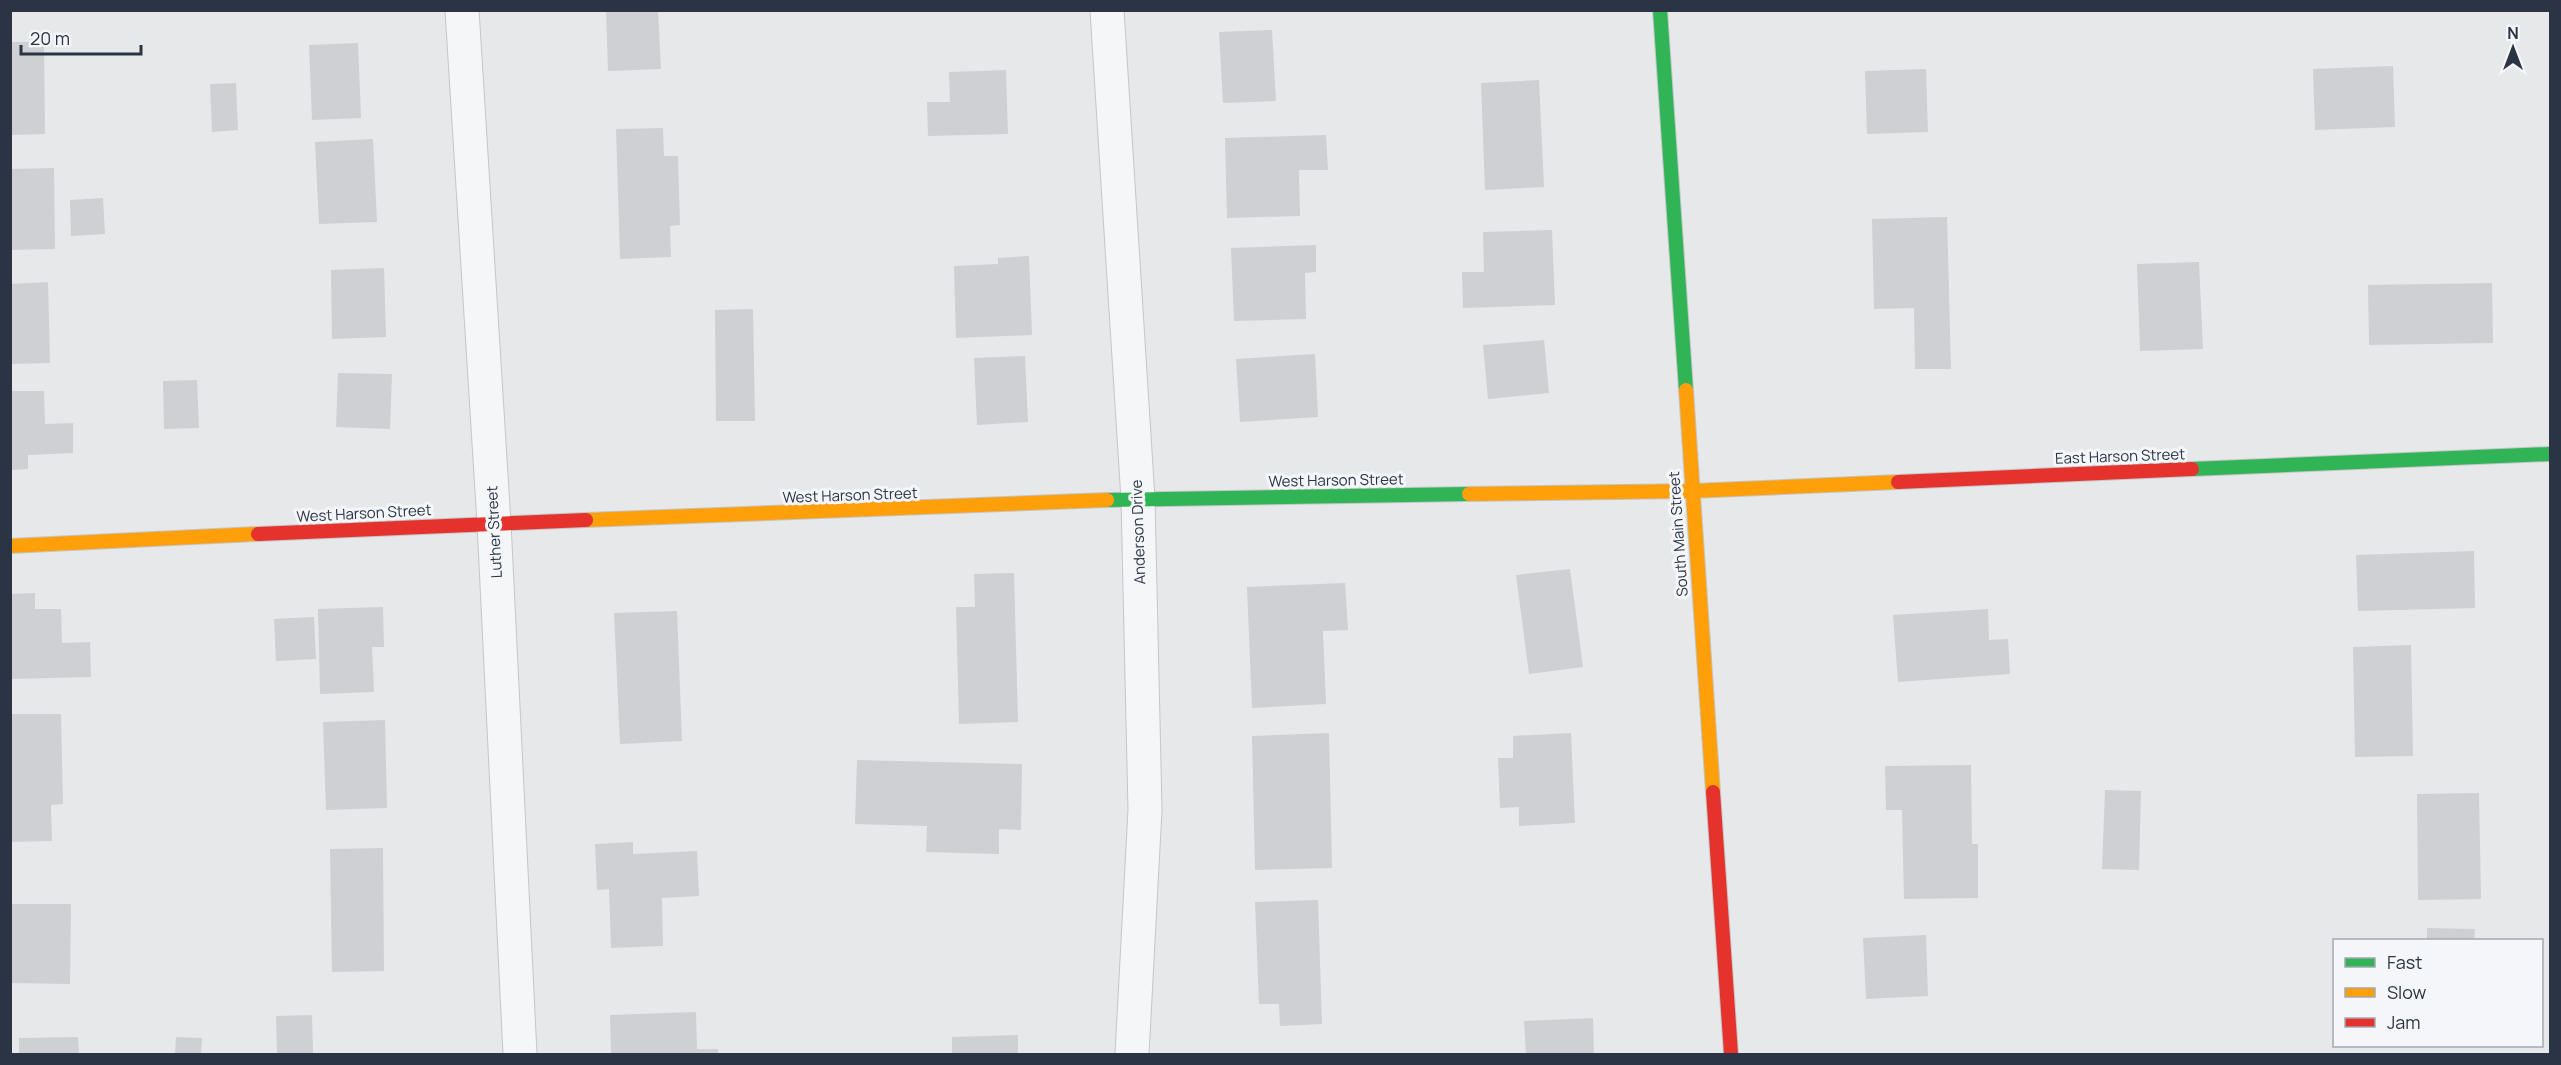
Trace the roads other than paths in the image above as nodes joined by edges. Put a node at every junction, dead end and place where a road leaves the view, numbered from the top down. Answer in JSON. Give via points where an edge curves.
{"nodes":[{"id":1,"x":462,"y":10,"type":"edge"},
{"id":2,"x":1107,"y":10,"type":"edge"},
{"id":3,"x":1660,"y":10,"type":"edge"},
{"id":4,"x":2550,"y":454,"type":"edge"},
{"id":5,"x":1692,"y":491,"type":"junction"},
{"id":6,"x":1138,"y":499,"type":"junction"},
{"id":7,"x":494,"y":523,"type":"junction"},
{"id":8,"x":10,"y":546,"type":"edge"},
{"id":9,"x":519,"y":1054,"type":"edge"},
{"id":10,"x":1132,"y":1054,"type":"edge"},
{"id":11,"x":1731,"y":1054,"type":"edge"}],
"edges":[{"from":1,"to":7,"type":"street","name":"Luther Street"},
{"from":2,"to":6,"type":"street","name":"Anderson Drive"},
{"from":3,"to":5,"type":"street","name":"South Main Street"},
{"from":4,"to":5,"type":"street","name":"East Harson Street"},
{"from":5,"to":6,"type":"street","name":"West Harson Street"},
{"from":5,"to":11,"type":"street","name":"South Main Street"},
{"from":6,"to":7,"type":"street","name":"West Harson Street"},
{"from":6,"to":10,"type":"street","name":"Anderson Drive","via":[[1145,810]]},
{"from":7,"to":8,"type":"street","name":"West Harson Street"},
{"from":7,"to":9,"type":"street","name":"Luther Street"}]}
